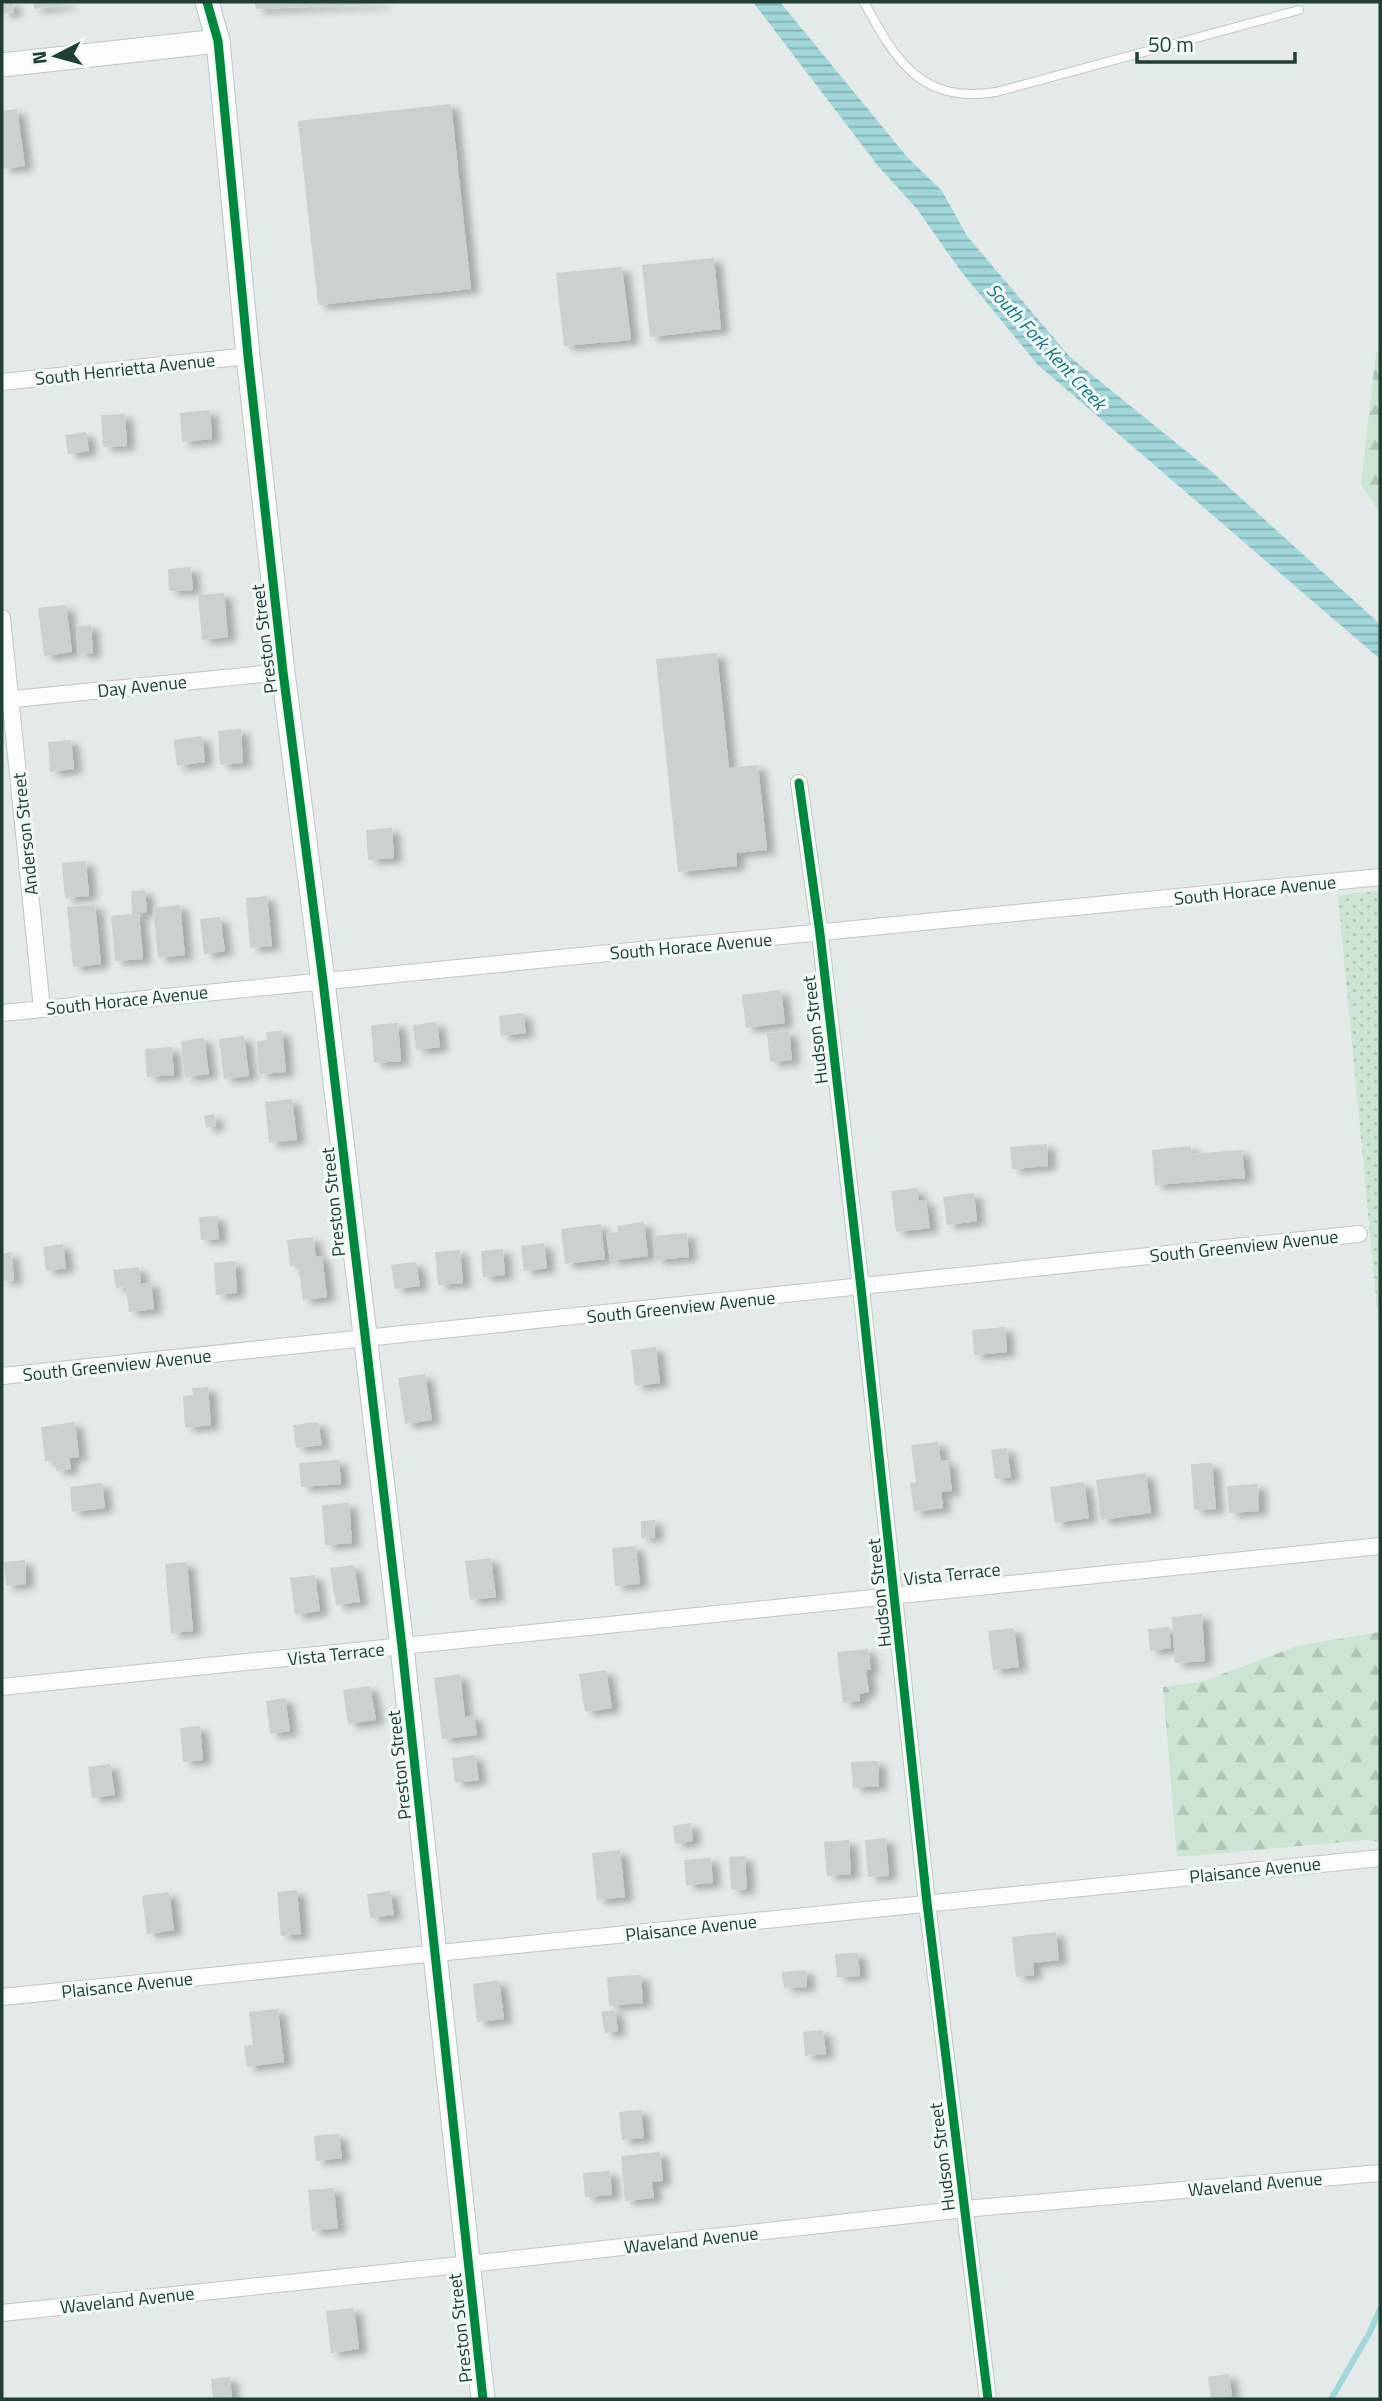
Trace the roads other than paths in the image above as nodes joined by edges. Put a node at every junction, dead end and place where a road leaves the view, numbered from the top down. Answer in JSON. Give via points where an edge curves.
{"nodes":[{"id":1,"x":207,"y":2,"type":"edge"},
{"id":2,"x":864,"y":2,"type":"edge"},
{"id":3,"x":1299,"y":10,"type":"dead end"},
{"id":4,"x":218,"y":41,"type":"junction"},
{"id":5,"x":2,"y":65,"type":"edge"},
{"id":6,"x":248,"y":356,"type":"junction"},
{"id":7,"x":2,"y":382,"type":"edge"},
{"id":8,"x":2,"y":618,"type":"edge"},
{"id":9,"x":283,"y":672,"type":"junction"},
{"id":10,"x":7,"y":700,"type":"edge"},
{"id":11,"x":799,"y":783,"type":"dead end"},
{"id":12,"x":1380,"y":877,"type":"edge"},
{"id":13,"x":820,"y":934,"type":"junction"},
{"id":14,"x":323,"y":981,"type":"junction"},
{"id":15,"x":42,"y":1009,"type":"junction"},
{"id":16,"x":2,"y":1013,"type":"edge"},
{"id":17,"x":1359,"y":1234,"type":"dead end"},
{"id":18,"x":860,"y":1288,"type":"junction"},
{"id":19,"x":364,"y":1340,"type":"junction"},
{"id":20,"x":2,"y":1377,"type":"edge"},
{"id":21,"x":1380,"y":1546,"type":"edge"},
{"id":22,"x":895,"y":1596,"type":"junction"},
{"id":23,"x":402,"y":1647,"type":"junction"},
{"id":24,"x":2,"y":1687,"type":"edge"},
{"id":25,"x":1380,"y":1858,"type":"edge"},
{"id":26,"x":927,"y":1903,"type":"junction"},
{"id":27,"x":437,"y":1954,"type":"junction"},
{"id":28,"x":2,"y":1997,"type":"edge"},
{"id":29,"x":1380,"y":2173,"type":"edge"},
{"id":30,"x":964,"y":2209,"type":"junction"},
{"id":31,"x":468,"y":2264,"type":"junction"},
{"id":32,"x":2,"y":2313,"type":"edge"},
{"id":33,"x":484,"y":2399,"type":"edge"},
{"id":34,"x":988,"y":2399,"type":"edge"}],
"edges":[{"from":1,"to":4,"type":"street","name":"Preston Street"},
{"from":2,"to":3,"type":"lane","via":[[883,37],[911,72],[952,94],[977,96]]},
{"from":4,"to":5,"type":"street"},
{"from":4,"to":6,"type":"street","name":"Preston Street"},
{"from":6,"to":7,"type":"street","name":"South Henrietta Avenue"},
{"from":6,"to":9,"type":"street","name":"Preston Street"},
{"from":8,"to":10,"type":"street","name":"Anderson Street"},
{"from":9,"to":10,"type":"street","name":"Day Avenue"},
{"from":9,"to":14,"type":"street","name":"Preston Street"},
{"from":10,"to":15,"type":"street","name":"Anderson Street"},
{"from":11,"to":13,"type":"street","name":"Hudson Street"},
{"from":12,"to":13,"type":"street","name":"South Horace Avenue"},
{"from":13,"to":14,"type":"street","name":"South Horace Avenue"},
{"from":13,"to":18,"type":"street","name":"Hudson Street"},
{"from":14,"to":15,"type":"street","name":"South Horace Avenue"},
{"from":14,"to":19,"type":"street","name":"Preston Street"},
{"from":15,"to":16,"type":"street","name":"South Horace Avenue"},
{"from":17,"to":18,"type":"street","name":"South Greenview Avenue"},
{"from":18,"to":19,"type":"street","name":"South Greenview Avenue"},
{"from":18,"to":22,"type":"street","name":"Hudson Street"},
{"from":19,"to":20,"type":"street","name":"South Greenview Avenue"},
{"from":19,"to":23,"type":"street","name":"Preston Street"},
{"from":21,"to":22,"type":"street","name":"Vista Terrace"},
{"from":22,"to":23,"type":"street","name":"Vista Terrace"},
{"from":22,"to":26,"type":"street","name":"Hudson Street"},
{"from":23,"to":24,"type":"street","name":"Vista Terrace"},
{"from":23,"to":27,"type":"street","name":"Preston Street"},
{"from":25,"to":26,"type":"street","name":"Plaisance Avenue"},
{"from":26,"to":27,"type":"street","name":"Plaisance Avenue"},
{"from":26,"to":30,"type":"street","name":"Hudson Street"},
{"from":27,"to":28,"type":"street","name":"Plaisance Avenue"},
{"from":27,"to":31,"type":"street","name":"Preston Street"},
{"from":29,"to":30,"type":"street","name":"Waveland Avenue"},
{"from":30,"to":31,"type":"street","name":"Waveland Avenue"},
{"from":30,"to":34,"type":"street","name":"Hudson Street"},
{"from":31,"to":32,"type":"street","name":"Waveland Avenue"},
{"from":31,"to":33,"type":"street","name":"Preston Street"}]}
